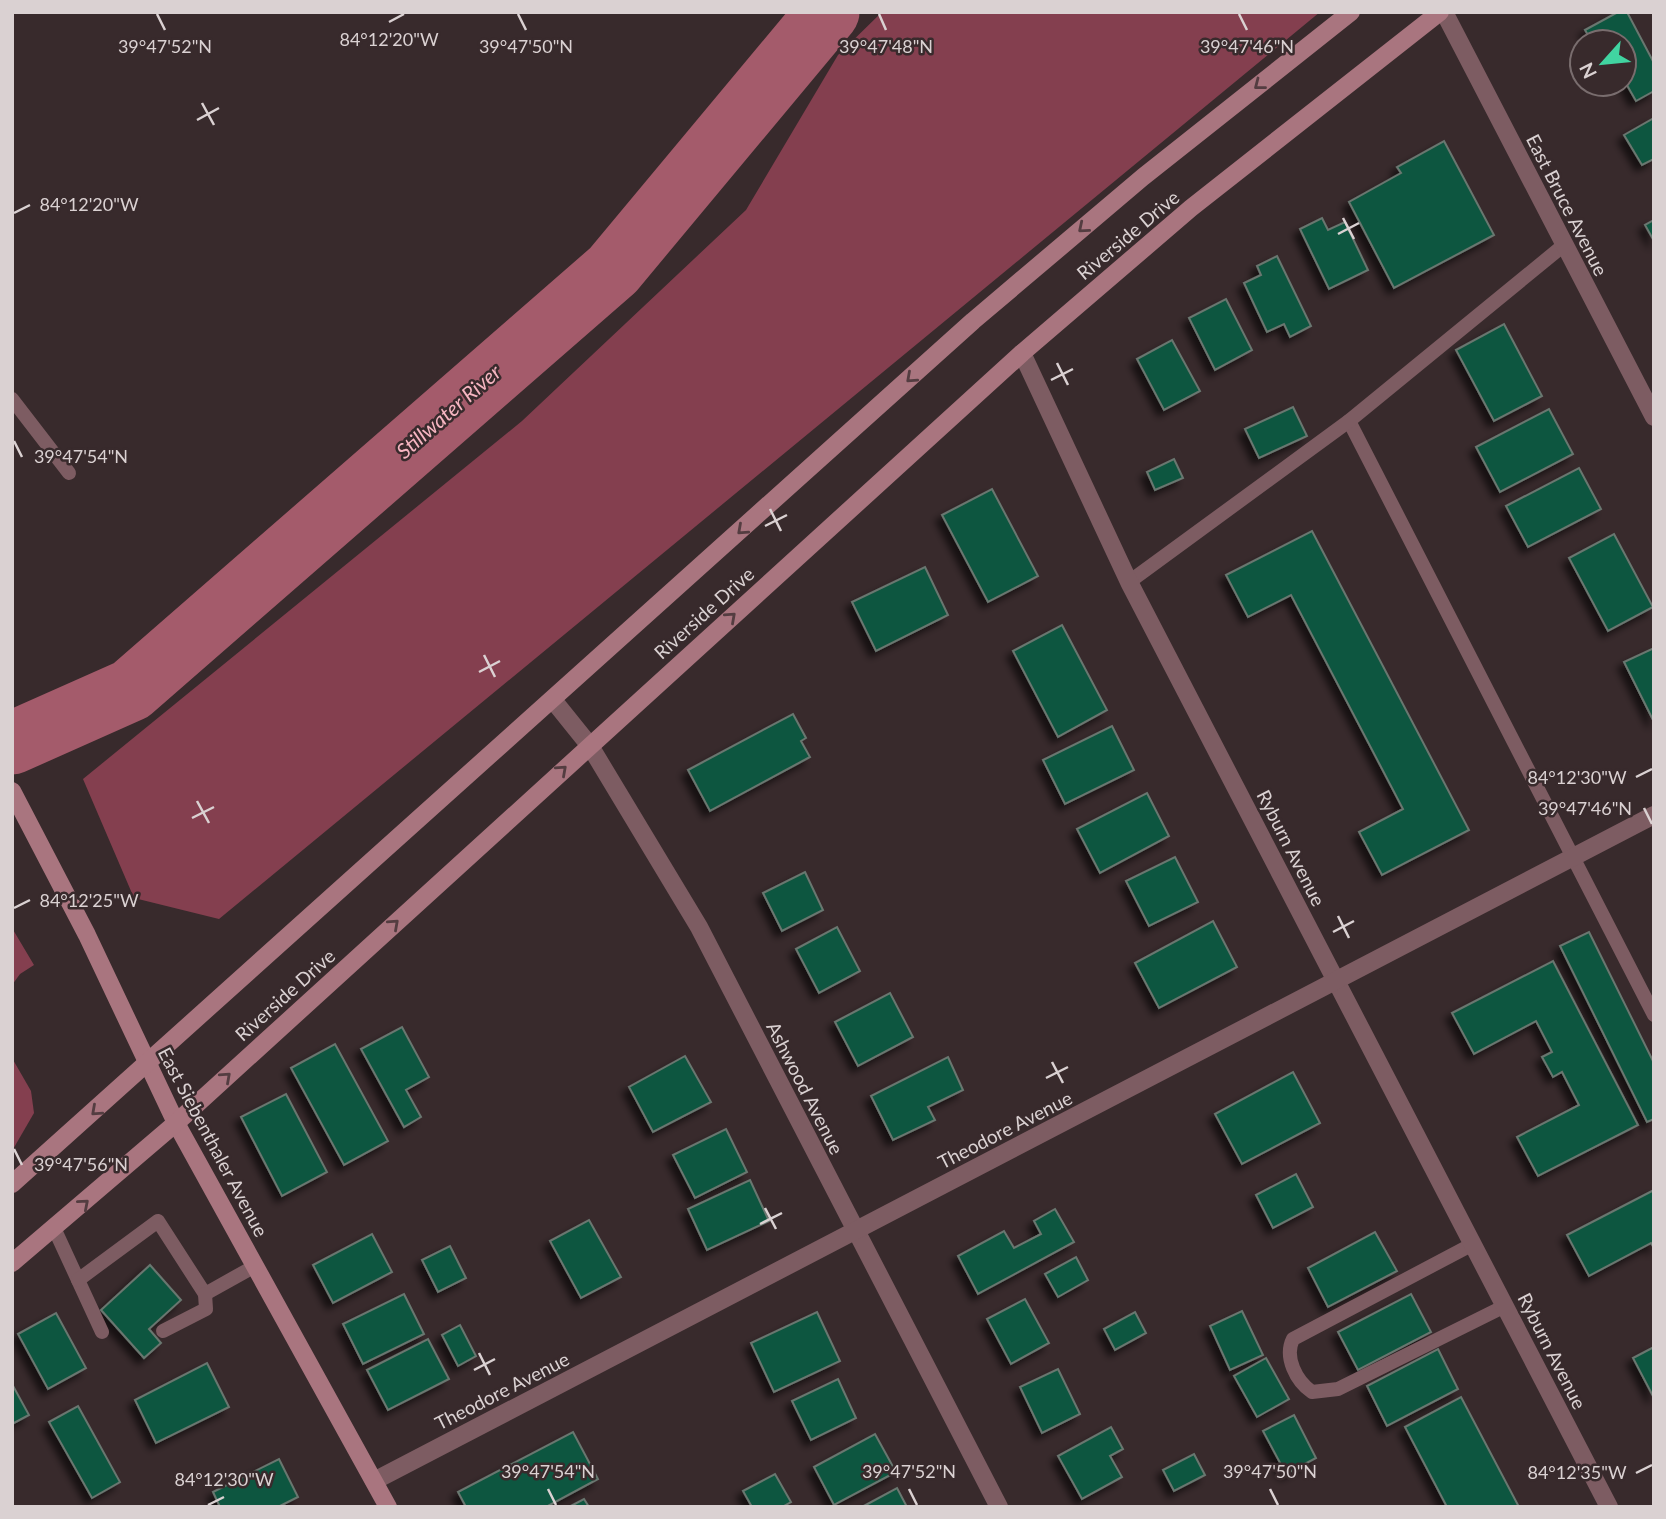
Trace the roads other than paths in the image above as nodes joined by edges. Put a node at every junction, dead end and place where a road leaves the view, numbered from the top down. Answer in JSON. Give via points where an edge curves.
{"nodes":[{"id":1,"x":1351,"y":12,"type":"edge"},
{"id":2,"x":1442,"y":12,"type":"edge"},
{"id":3,"x":1564,"y":246,"type":"junction"},
{"id":4,"x":1022,"y":353,"type":"junction"},
{"id":5,"x":12,"y":399,"type":"edge"},
{"id":6,"x":1654,"y":417,"type":"edge"},
{"id":7,"x":1349,"y":421,"type":"junction"},
{"id":8,"x":69,"y":474,"type":"dead end"},
{"id":9,"x":1129,"y":582,"type":"junction"},
{"id":10,"x":554,"y":701,"type":"junction"},
{"id":11,"x":590,"y":746,"type":"junction"},
{"id":12,"x":12,"y":791,"type":"edge"},
{"id":13,"x":1654,"y":815,"type":"edge"},
{"id":14,"x":1572,"y":858,"type":"junction"},
{"id":15,"x":1336,"y":981,"type":"junction"},
{"id":16,"x":1654,"y":1015,"type":"edge"},
{"id":17,"x":147,"y":1066,"type":"junction"},
{"id":18,"x":176,"y":1123,"type":"junction"},
{"id":19,"x":12,"y":1184,"type":"edge"},
{"id":20,"x":54,"y":1228,"type":"junction"},
{"id":21,"x":856,"y":1231,"type":"junction"},
{"id":22,"x":1472,"y":1244,"type":"junction"},
{"id":23,"x":12,"y":1263,"type":"edge"},
{"id":24,"x":255,"y":1266,"type":"junction"},
{"id":25,"x":78,"y":1280,"type":"junction"},
{"id":26,"x":205,"y":1294,"type":"junction"},
{"id":27,"x":1505,"y":1306,"type":"junction"},
{"id":28,"x":163,"y":1331,"type":"dead end"},
{"id":29,"x":102,"y":1332,"type":"dead end"},
{"id":30,"x":374,"y":1481,"type":"junction"},
{"id":31,"x":388,"y":1507,"type":"edge"},
{"id":32,"x":999,"y":1507,"type":"edge"},
{"id":33,"x":1609,"y":1507,"type":"edge"}],
"edges":[{"from":1,"to":10,"type":"main road","name":"Riverside Drive","one_way":true,"via":[[1143,177],[973,321]]},
{"from":2,"to":3,"type":"street","name":"East Bruce Avenue"},
{"from":2,"to":4,"type":"main road","name":"Riverside Drive","via":[[1191,208]]},
{"from":3,"to":6,"type":"street","name":"East Bruce Avenue"},
{"from":3,"to":7,"type":"lane"},
{"from":4,"to":9,"type":"street","name":"Ryburn Avenue"},
{"from":11,"to":4,"type":"main road","name":"Riverside Drive","one_way":true},
{"from":5,"to":8,"type":"lane"},
{"from":7,"to":9,"type":"lane"},
{"from":7,"to":14,"type":"lane"},
{"from":9,"to":15,"type":"street","name":"Ryburn Avenue"},
{"from":10,"to":11,"type":"street","name":"Ashwood Avenue"},
{"from":10,"to":17,"type":"main road","name":"Riverside Drive"},
{"from":18,"to":11,"type":"main road","name":"Riverside Drive","one_way":true},
{"from":11,"to":21,"type":"street","name":"Ashwood Avenue","via":[[699,927]]},
{"from":12,"to":17,"type":"main road","name":"East Siebenthaler Avenue","via":[[87,935]]},
{"from":13,"to":14,"type":"street","name":"Theodore Avenue"},
{"from":14,"to":15,"type":"street","name":"Theodore Avenue"},
{"from":14,"to":16,"type":"lane"},
{"from":15,"to":21,"type":"street","name":"Theodore Avenue"},
{"from":15,"to":22,"type":"street","name":"Ryburn Avenue"},
{"from":17,"to":18,"type":"main road","name":"East Siebenthaler Avenue"},
{"from":17,"to":19,"type":"main road","name":"Riverside Drive","one_way":true},
{"from":20,"to":18,"type":"main road","name":"Riverside Drive","one_way":true},
{"from":18,"to":24,"type":"main road","name":"East Siebenthaler Avenue"},
{"from":20,"to":23,"type":"main road","name":"Riverside Drive"},
{"from":20,"to":25,"type":"lane"},
{"from":21,"to":30,"type":"street","name":"Theodore Avenue"},
{"from":21,"to":32,"type":"street","name":"Ashwood Avenue"},
{"from":22,"to":27,"type":"street","name":"Ryburn Avenue"},
{"from":22,"to":27,"type":"lane","via":[[1293,1339],[1289,1356],[1303,1386],[1312,1392],[1338,1389]]},
{"from":24,"to":26,"type":"lane"},
{"from":24,"to":30,"type":"main road","name":"East Siebenthaler Avenue"},
{"from":25,"to":26,"type":"lane","via":[[159,1221]]},
{"from":25,"to":29,"type":"lane"},
{"from":26,"to":28,"type":"lane","via":[[206,1309]]},
{"from":27,"to":33,"type":"street","name":"Ryburn Avenue"},
{"from":30,"to":31,"type":"main road","name":"East Siebenthaler Avenue"}]}
